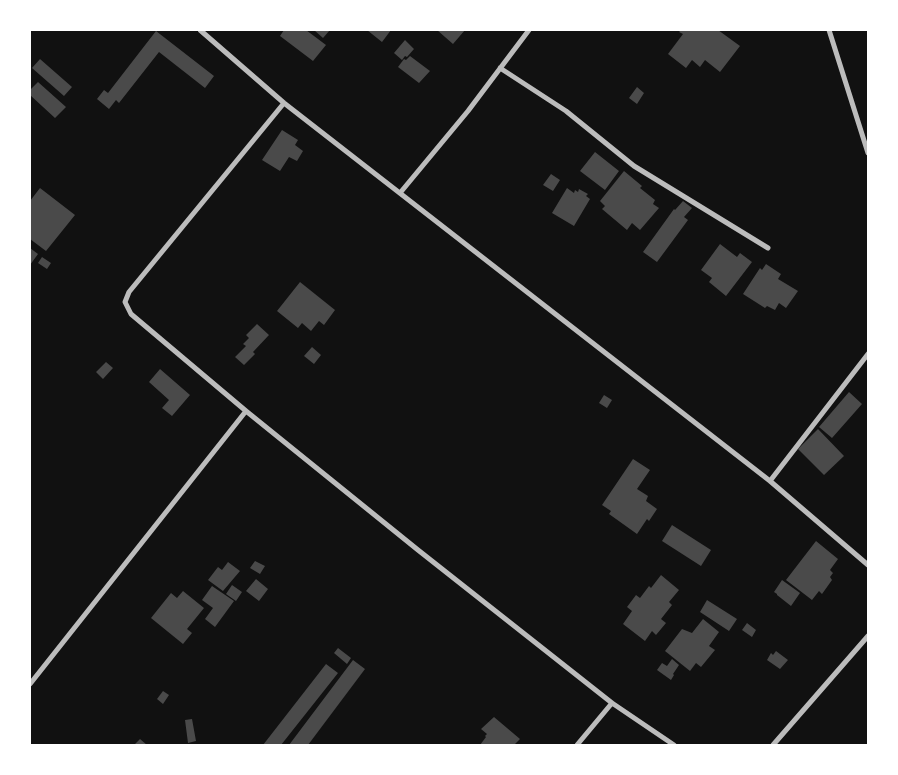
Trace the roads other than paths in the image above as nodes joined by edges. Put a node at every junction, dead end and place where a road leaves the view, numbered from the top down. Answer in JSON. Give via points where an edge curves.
{"nodes":[{"id":1,"x":200,"y":30,"type":"edge"},
{"id":2,"x":528,"y":30,"type":"edge"},
{"id":3,"x":830,"y":30,"type":"edge"},
{"id":4,"x":500,"y":68,"type":"junction"},
{"id":5,"x":284,"y":103,"type":"junction"},
{"id":6,"x":868,"y":153,"type":"edge"},
{"id":7,"x":400,"y":193,"type":"junction"},
{"id":8,"x":768,"y":248,"type":"dead end"},
{"id":9,"x":868,"y":354,"type":"edge"},
{"id":10,"x":246,"y":411,"type":"junction"},
{"id":11,"x":770,"y":481,"type":"junction"},
{"id":12,"x":868,"y":565,"type":"edge"},
{"id":13,"x":868,"y":636,"type":"edge"},
{"id":14,"x":30,"y":684,"type":"edge"},
{"id":15,"x":612,"y":703,"type":"junction"},
{"id":16,"x":577,"y":745,"type":"edge"},
{"id":17,"x":674,"y":745,"type":"edge"},
{"id":18,"x":773,"y":745,"type":"edge"}],
"edges":[{"from":1,"to":5,"type":"street"},
{"from":2,"to":4,"type":"street"},
{"from":3,"to":6,"type":"street"},
{"from":4,"to":7,"type":"street"},
{"from":4,"to":8,"type":"street","via":[[566,111],[634,166]]},
{"from":5,"to":7,"type":"street"},
{"from":5,"to":10,"type":"street","via":[[129,292],[125,302],[131,314]]},
{"from":7,"to":11,"type":"street"},
{"from":9,"to":11,"type":"street"},
{"from":10,"to":14,"type":"street"},
{"from":10,"to":15,"type":"street"},
{"from":11,"to":12,"type":"street"},
{"from":13,"to":18,"type":"street"},
{"from":15,"to":16,"type":"street"},
{"from":15,"to":17,"type":"street"}]}
